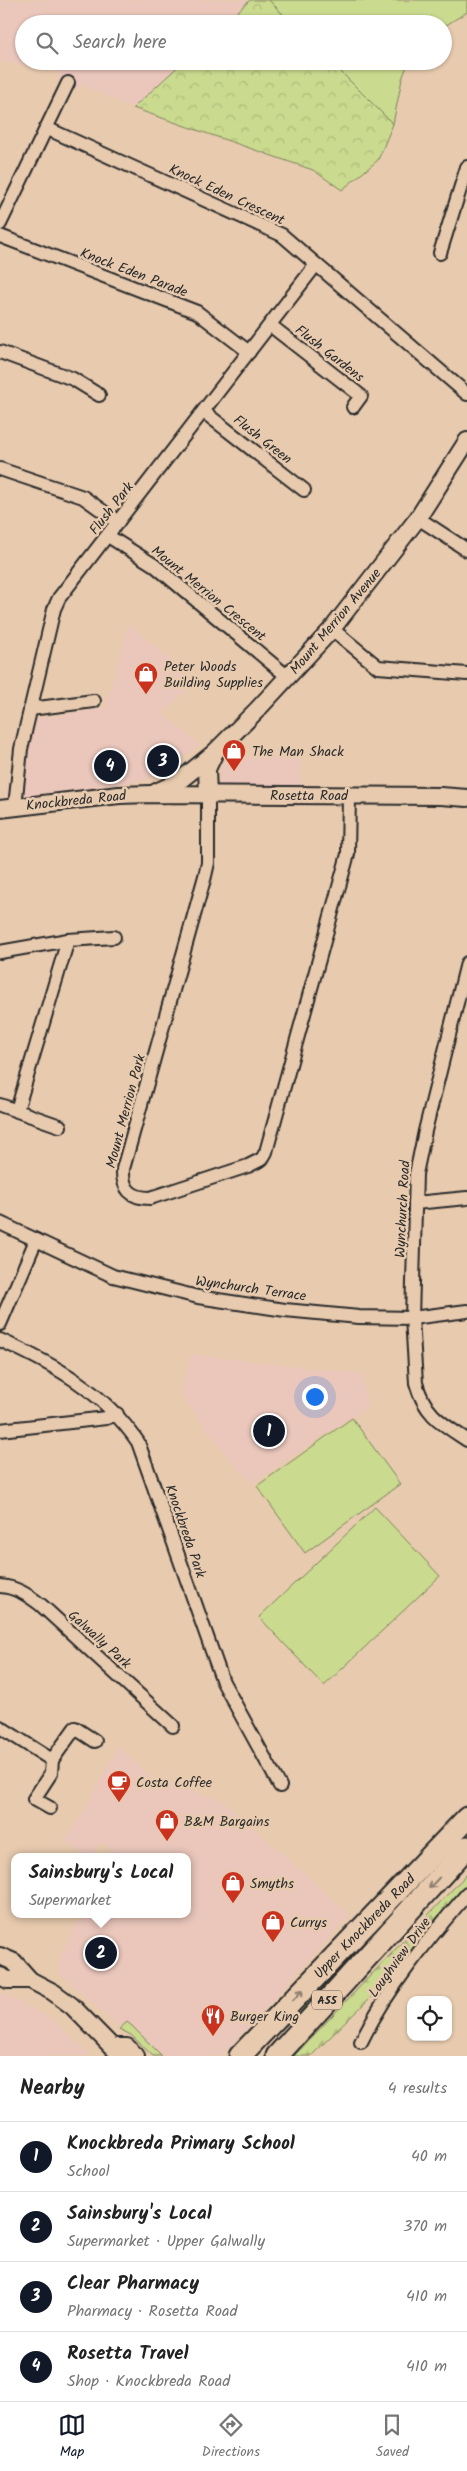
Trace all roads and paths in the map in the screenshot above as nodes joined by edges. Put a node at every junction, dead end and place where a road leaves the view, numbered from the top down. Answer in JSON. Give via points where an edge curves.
{"nodes":[{"id":1,"x":68,"y":84,"type":"dead end"},
{"id":2,"x":46,"y":128,"type":"junction"},
{"id":3,"x":467,"y":168,"type":"edge"},
{"id":4,"x":0,"y":224,"type":"edge"},
{"id":5,"x":0,"y":236,"type":"edge"},
{"id":6,"x":440,"y":253,"type":"dead end"},
{"id":7,"x":315,"y":266,"type":"junction"},
{"id":8,"x":270,"y":325,"type":"junction"},
{"id":9,"x":0,"y":352,"type":"edge"},
{"id":10,"x":249,"y":352,"type":"junction"},
{"id":11,"x":467,"y":394,"type":"edge"},
{"id":12,"x":99,"y":395,"type":"dead end"},
{"id":13,"x":353,"y":407,"type":"dead end"},
{"id":14,"x":204,"y":412,"type":"junction"},
{"id":15,"x":467,"y":441,"type":"edge"},
{"id":16,"x":0,"y":469,"type":"edge"},
{"id":17,"x":304,"y":490,"type":"dead end"},
{"id":18,"x":418,"y":518,"type":"junction"},
{"id":19,"x":118,"y":522,"type":"junction"},
{"id":20,"x":108,"y":536,"type":"junction"},
{"id":21,"x":467,"y":550,"type":"edge"},
{"id":22,"x":332,"y":629,"type":"junction"},
{"id":23,"x":467,"y":674,"type":"edge"},
{"id":24,"x":288,"y":677,"type":"junction"},
{"id":25,"x":94,"y":701,"type":"dead end"},
{"id":26,"x":30,"y":709,"type":"junction"},
{"id":27,"x":216,"y":752,"type":"junction"},
{"id":28,"x":152,"y":794,"type":"junction"},
{"id":29,"x":208,"y":795,"type":"junction"},
{"id":30,"x":349,"y":796,"type":"junction"},
{"id":31,"x":467,"y":798,"type":"edge"},
{"id":32,"x":7,"y":808,"type":"edge"},
{"id":33,"x":114,"y":937,"type":"dead end"},
{"id":34,"x":68,"y":940,"type":"junction"},
{"id":35,"x":0,"y":952,"type":"edge"},
{"id":36,"x":467,"y":963,"type":"edge"},
{"id":37,"x":0,"y":1105,"type":"edge"},
{"id":38,"x":17,"y":1110,"type":"junction"},
{"id":39,"x":60,"y":1126,"type":"dead end"},
{"id":40,"x":467,"y":1198,"type":"edge"},
{"id":41,"x":415,"y":1203,"type":"junction"},
{"id":42,"x":0,"y":1223,"type":"edge"},
{"id":43,"x":36,"y":1240,"type":"junction"},
{"id":44,"x":467,"y":1311,"type":"edge"},
{"id":45,"x":412,"y":1318,"type":"junction"},
{"id":46,"x":0,"y":1324,"type":"edge"},
{"id":47,"x":0,"y":1340,"type":"edge"},
{"id":48,"x":117,"y":1414,"type":"junction"},
{"id":49,"x":0,"y":1430,"type":"edge"},
{"id":50,"x":467,"y":1440,"type":"edge"},
{"id":51,"x":0,"y":1586,"type":"edge"},
{"id":52,"x":173,"y":1726,"type":"dead end"},
{"id":53,"x":0,"y":1727,"type":"edge"},
{"id":54,"x":95,"y":1741,"type":"dead end"},
{"id":55,"x":52,"y":1760,"type":"junction"},
{"id":56,"x":280,"y":1786,"type":"dead end"},
{"id":57,"x":50,"y":1808,"type":"dead end"},
{"id":58,"x":467,"y":1818,"type":"edge"},
{"id":59,"x":467,"y":1847,"type":"edge"},
{"id":60,"x":467,"y":1894,"type":"edge"},
{"id":61,"x":0,"y":1956,"type":"edge"},
{"id":62,"x":0,"y":1976,"type":"edge"},
{"id":63,"x":30,"y":1980,"type":"junction"},
{"id":64,"x":361,"y":2042,"type":"dead end"},
{"id":65,"x":111,"y":2049,"type":"edge"},
{"id":66,"x":278,"y":2053,"type":"edge"},
{"id":67,"x":136,"y":2056,"type":"edge"},
{"id":68,"x":240,"y":2056,"type":"edge"}],
"edges":[{"from":1,"to":2,"type":"street"},
{"from":2,"to":4,"type":"street"},
{"from":2,"to":7,"type":"street","name":"Knock Eden Crescent","via":[[270,228]]},
{"from":3,"to":6,"type":"street"},
{"from":5,"to":10,"type":"street","name":"Knock Eden Parade","via":[[197,312]]},
{"from":7,"to":8,"type":"street","name":"Flush Park"},
{"from":7,"to":11,"type":"street","name":"Knock Eden Crescent"},
{"from":8,"to":10,"type":"street","name":"Flush Park"},
{"from":8,"to":13,"type":"street","name":"Flush Gardens","via":[[362,396]]},
{"from":9,"to":12,"type":"street","via":[[73,379]]},
{"from":10,"to":14,"type":"street","name":"Flush Park"},
{"from":14,"to":17,"type":"street","name":"Flush Green"},
{"from":14,"to":19,"type":"street","name":"Flush Park"},
{"from":15,"to":18,"type":"street","name":"Mount Merrion Avenue"},
{"from":16,"to":19,"type":"street","via":[[83,497]]},
{"from":18,"to":21,"type":"street"},
{"from":18,"to":22,"type":"street","name":"Mount Merrion Avenue"},
{"from":19,"to":20,"type":"street","name":"Flush Park"},
{"from":20,"to":24,"type":"street","name":"Mount Merrion Crescent","via":[[154,564]]},
{"from":20,"to":26,"type":"street","name":"Flush Park","via":[[56,604]]},
{"from":22,"to":23,"type":"street","via":[[378,667]]},
{"from":22,"to":24,"type":"street","name":"Mount Merrion Avenue"},
{"from":24,"to":27,"type":"street","name":"Mount Merrion Avenue"},
{"from":25,"to":26,"type":"street"},
{"from":26,"to":32,"type":"street","name":"Flush Park"},
{"from":27,"to":28,"type":"street","via":[[178,782]]},
{"from":27,"to":29,"type":"street","name":"Mount Merrion Avenue","via":[[208,769]]},
{"from":28,"to":29,"type":"street","name":"Rosetta Road"},
{"from":28,"to":32,"type":"street","name":"Knockbreda Road"},
{"from":29,"to":30,"type":"street","name":"Rosetta Road"},
{"from":29,"to":30,"type":"street","name":"Mount Merrion Park","via":[[208,864],[123,1169],[125,1189],[140,1198],[150,1198],[248,1166],[262,1159],[266,1152],[348,854]]},
{"from":30,"to":31,"type":"street","name":"Rosetta Road"},
{"from":33,"to":34,"type":"street"},
{"from":34,"to":35,"type":"street"},
{"from":34,"to":38,"type":"street"},
{"from":36,"to":41,"type":"street","name":"Wynchurch Road","via":[[425,1131],[416,1174]]},
{"from":37,"to":38,"type":"street"},
{"from":38,"to":39,"type":"street"},
{"from":40,"to":41,"type":"street"},
{"from":41,"to":45,"type":"street","name":"Wynchurch Road"},
{"from":42,"to":43,"type":"street","name":"Wynchurch Terrace"},
{"from":43,"to":45,"type":"street","name":"Wynchurch Terrace","via":[[130,1282],[241,1304],[359,1317]]},
{"from":43,"to":46,"type":"street"},
{"from":44,"to":45,"type":"street","name":"Wynchurch Terrace"},
{"from":45,"to":50,"type":"street","name":"Wynchurch Road","via":[[419,1394],[432,1416]]},
{"from":47,"to":48,"type":"street","name":"Knockbreda Park","via":[[60,1369],[90,1389]]},
{"from":48,"to":49,"type":"street"},
{"from":48,"to":56,"type":"street","name":"Knockbreda Park","via":[[138,1442],[223,1682]]},
{"from":51,"to":52,"type":"street","name":"Galwally Park","via":[[28,1595],[41,1605]]},
{"from":53,"to":55,"type":"street"},
{"from":54,"to":55,"type":"street","via":[[75,1728]]},
{"from":55,"to":57,"type":"street","via":[[51,1772],[34,1798]]},
{"from":68,"to":58,"type":"highway","name":"Upper Knockbreda Road","number":"A55","one_way":true},
{"from":59,"to":66,"type":"highway","name":"Upper Knockbreda Road","number":"A55","one_way":true},
{"from":60,"to":64,"type":"street","name":"Loughview Drive","via":[[415,1959],[369,2024]]},
{"from":61,"to":63,"type":"street","via":[[14,1962]]},
{"from":62,"to":63,"type":"street","via":[[8,1980]]},
{"from":63,"to":65,"type":"street","via":[[72,2006]]},
{"from":65,"to":67,"type":"street","via":[[127,2047]]}]}
